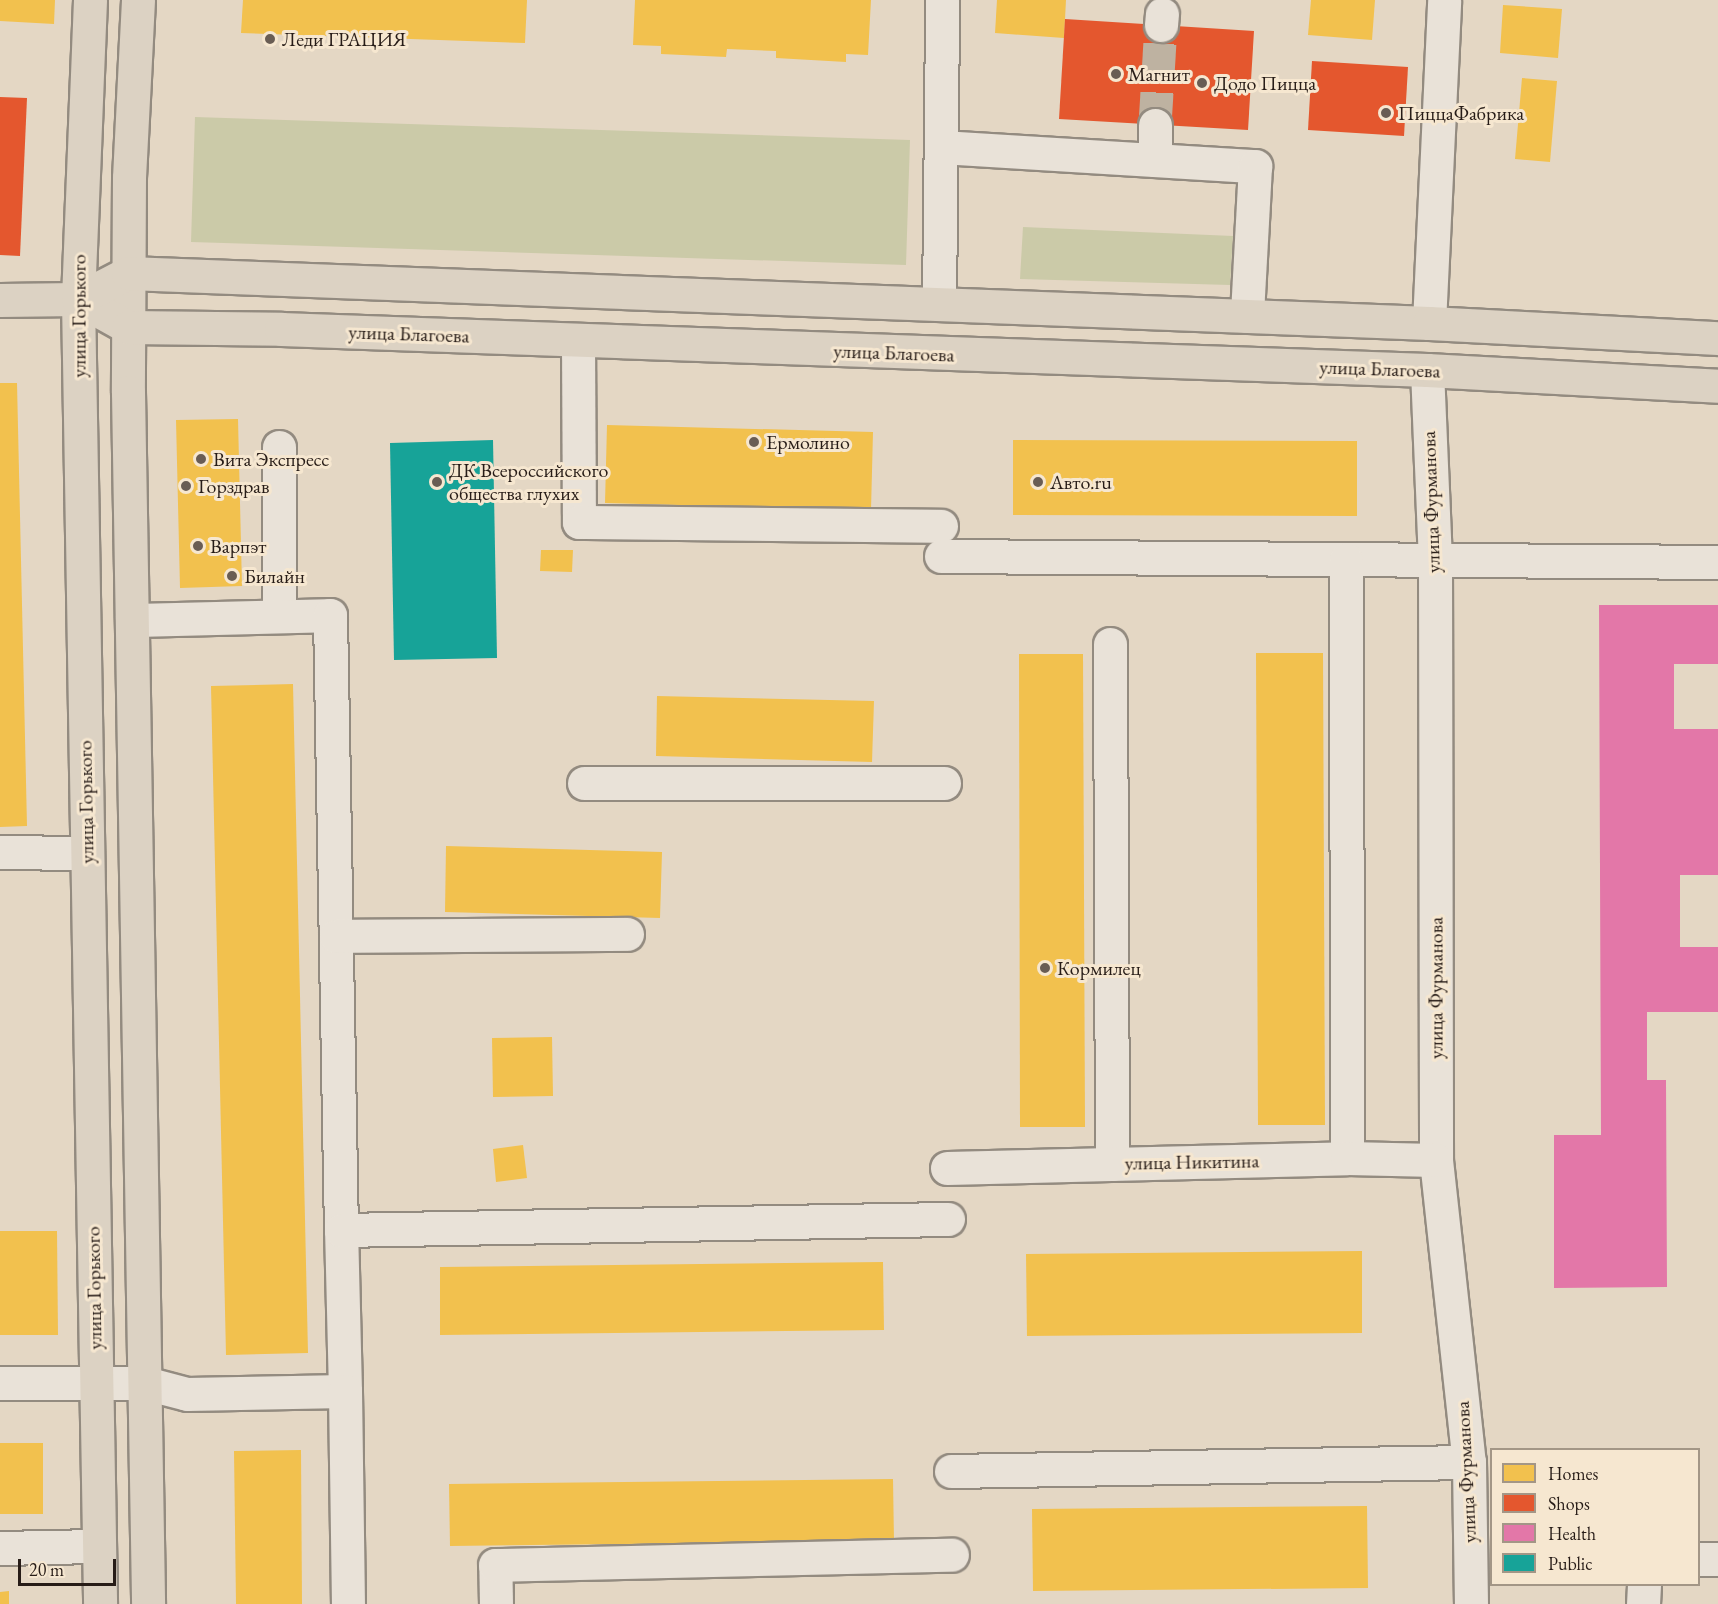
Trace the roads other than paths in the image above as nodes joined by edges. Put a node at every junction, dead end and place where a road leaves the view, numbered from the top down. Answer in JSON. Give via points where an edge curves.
{"nodes":[{"id":1,"x":90,"y":0,"type":"edge"},
{"id":2,"x":138,"y":0,"type":"edge"},
{"id":3,"x":942,"y":0,"type":"edge"},
{"id":4,"x":1444,"y":0,"type":"edge"},
{"id":5,"x":1155,"y":125,"type":"tunnel mouth"},
{"id":6,"x":940,"y":147,"type":"junction"},
{"id":7,"x":1155,"y":160,"type":"junction"},
{"id":8,"x":128,"y":273,"type":"junction"},
{"id":9,"x":78,"y":299,"type":"junction"},
{"id":10,"x":0,"y":300,"type":"edge"},
{"id":11,"x":939,"y":304,"type":"junction"},
{"id":12,"x":1247,"y":316,"type":"junction"},
{"id":13,"x":1429,"y":323,"type":"junction"},
{"id":14,"x":1469,"y":325,"type":"junction"},
{"id":15,"x":128,"y":327,"type":"junction"},
{"id":16,"x":1718,"y":338,"type":"edge"},
{"id":17,"x":578,"y":340,"type":"junction"},
{"id":18,"x":1381,"y":369,"type":"junction"},
{"id":19,"x":1427,"y":370,"type":"junction"},
{"id":20,"x":1718,"y":386,"type":"edge"},
{"id":21,"x":279,"y":447,"type":"dead end"},
{"id":22,"x":1346,"y":560,"type":"junction"},
{"id":23,"x":1435,"y":560,"type":"junction"},
{"id":24,"x":1718,"y":562,"type":"edge"},
{"id":25,"x":279,"y":616,"type":"junction"},
{"id":26,"x":132,"y":620,"type":"junction"},
{"id":27,"x":1110,"y":644,"type":"dead end"},
{"id":28,"x":584,"y":783,"type":"dead end"},
{"id":29,"x":944,"y":783,"type":"dead end"},
{"id":30,"x":0,"y":852,"type":"edge"},
{"id":31,"x":87,"y":853,"type":"junction"},
{"id":32,"x":627,"y":934,"type":"dead end"},
{"id":33,"x":336,"y":936,"type":"junction"},
{"id":34,"x":1347,"y":1158,"type":"junction"},
{"id":35,"x":1436,"y":1160,"type":"junction"},
{"id":36,"x":1112,"y":1164,"type":"junction"},
{"id":37,"x":947,"y":1168,"type":"dead end"},
{"id":38,"x":948,"y":1219,"type":"dead end"},
{"id":39,"x":341,"y":1230,"type":"junction"},
{"id":40,"x":0,"y":1383,"type":"edge"},
{"id":41,"x":145,"y":1383,"type":"junction"},
{"id":42,"x":96,"y":1384,"type":"junction"},
{"id":43,"x":345,"y":1391,"type":"junction"},
{"id":44,"x":1469,"y":1461,"type":"junction"},
{"id":45,"x":951,"y":1471,"type":"dead end"},
{"id":46,"x":99,"y":1546,"type":"junction"},
{"id":47,"x":0,"y":1548,"type":"edge"},
{"id":48,"x":951,"y":1555,"type":"dead end"},
{"id":49,"x":1481,"y":1557,"type":"edge"},
{"id":50,"x":1700,"y":1559,"type":"edge"},
{"id":51,"x":1718,"y":1559,"type":"edge"},
{"id":52,"x":1644,"y":1586,"type":"edge"},
{"id":53,"x":100,"y":1604,"type":"edge"},
{"id":54,"x":148,"y":1604,"type":"edge"},
{"id":55,"x":348,"y":1604,"type":"edge"},
{"id":56,"x":496,"y":1604,"type":"edge"},
{"id":57,"x":1471,"y":1604,"type":"edge"},
{"id":58,"x":1643,"y":1604,"type":"edge"}],
"edges":[{"from":1,"to":9,"type":"main road","name":"улица Горького"},
{"from":2,"to":8,"type":"main road"},
{"from":3,"to":6,"type":"street"},
{"from":4,"to":13,"type":"street"},
{"from":5,"to":7,"type":"street"},
{"from":6,"to":7,"type":"street"},
{"from":6,"to":11,"type":"street"},
{"from":7,"to":12,"type":"street","via":[[1256,166]]},
{"from":8,"to":9,"type":"main road","name":"улица Благоева"},
{"from":8,"to":11,"type":"main road","name":"улица Благоева"},
{"from":8,"to":15,"type":"main road"},
{"from":9,"to":10,"type":"main road","name":"улица Благоева"},
{"from":9,"to":15,"type":"main road","name":"улица Благоева"},
{"from":9,"to":31,"type":"main road","name":"улица Горького"},
{"from":11,"to":12,"type":"main road","name":"улица Благоева"},
{"from":12,"to":13,"type":"main road","name":"улица Благоева"},
{"from":13,"to":14,"type":"main road","name":"улица Благоева"},
{"from":13,"to":18,"type":"main road","via":[[1411,353]]},
{"from":14,"to":16,"type":"main road","name":"улица Благоева"},
{"from":14,"to":19,"type":"main road","via":[[1443,341]]},
{"from":15,"to":17,"type":"main road","name":"улица Благоева","via":[[243,327]]},
{"from":15,"to":26,"type":"main road"},
{"from":17,"to":18,"type":"main road","name":"улица Благоева"},
{"from":17,"to":22,"type":"street","via":[[579,522]]},
{"from":18,"to":19,"type":"main road","name":"улица Благоева"},
{"from":19,"to":20,"type":"main road","name":"улица Благоева"},
{"from":19,"to":23,"type":"street","name":"улица Фурманова"},
{"from":21,"to":25,"type":"street"},
{"from":22,"to":23,"type":"street"},
{"from":22,"to":34,"type":"street"},
{"from":23,"to":24,"type":"street"},
{"from":23,"to":35,"type":"street","name":"улица Фурманова"},
{"from":25,"to":26,"type":"street"},
{"from":25,"to":33,"type":"street","via":[[330,615]]},
{"from":26,"to":41,"type":"main road"},
{"from":27,"to":36,"type":"street"},
{"from":28,"to":29,"type":"street"},
{"from":30,"to":31,"type":"street"},
{"from":31,"to":42,"type":"main road","name":"улица Горького"},
{"from":32,"to":33,"type":"street"},
{"from":33,"to":39,"type":"street"},
{"from":34,"to":35,"type":"street","name":"улица Никитина"},
{"from":34,"to":36,"type":"street","name":"улица Никитина"},
{"from":35,"to":44,"type":"street","name":"улица Фурманова"},
{"from":36,"to":37,"type":"street","name":"улица Никитина"},
{"from":38,"to":39,"type":"street"},
{"from":39,"to":43,"type":"street"},
{"from":40,"to":42,"type":"street"},
{"from":41,"to":42,"type":"street"},
{"from":41,"to":43,"type":"street","via":[[187,1394]]},
{"from":41,"to":54,"type":"main road"},
{"from":42,"to":46,"type":"main road","name":"улица Горького"},
{"from":43,"to":55,"type":"street"},
{"from":44,"to":45,"type":"street"},
{"from":44,"to":49,"type":"street","name":"улица Фурманова"},
{"from":46,"to":47,"type":"street"},
{"from":46,"to":53,"type":"main road","name":"улица Горького"},
{"from":48,"to":56,"type":"street","via":[[495,1565]]},
{"from":49,"to":57,"type":"street","name":"улица Фурманова"},
{"from":50,"to":51,"type":"street"},
{"from":52,"to":58,"type":"street"}]}
